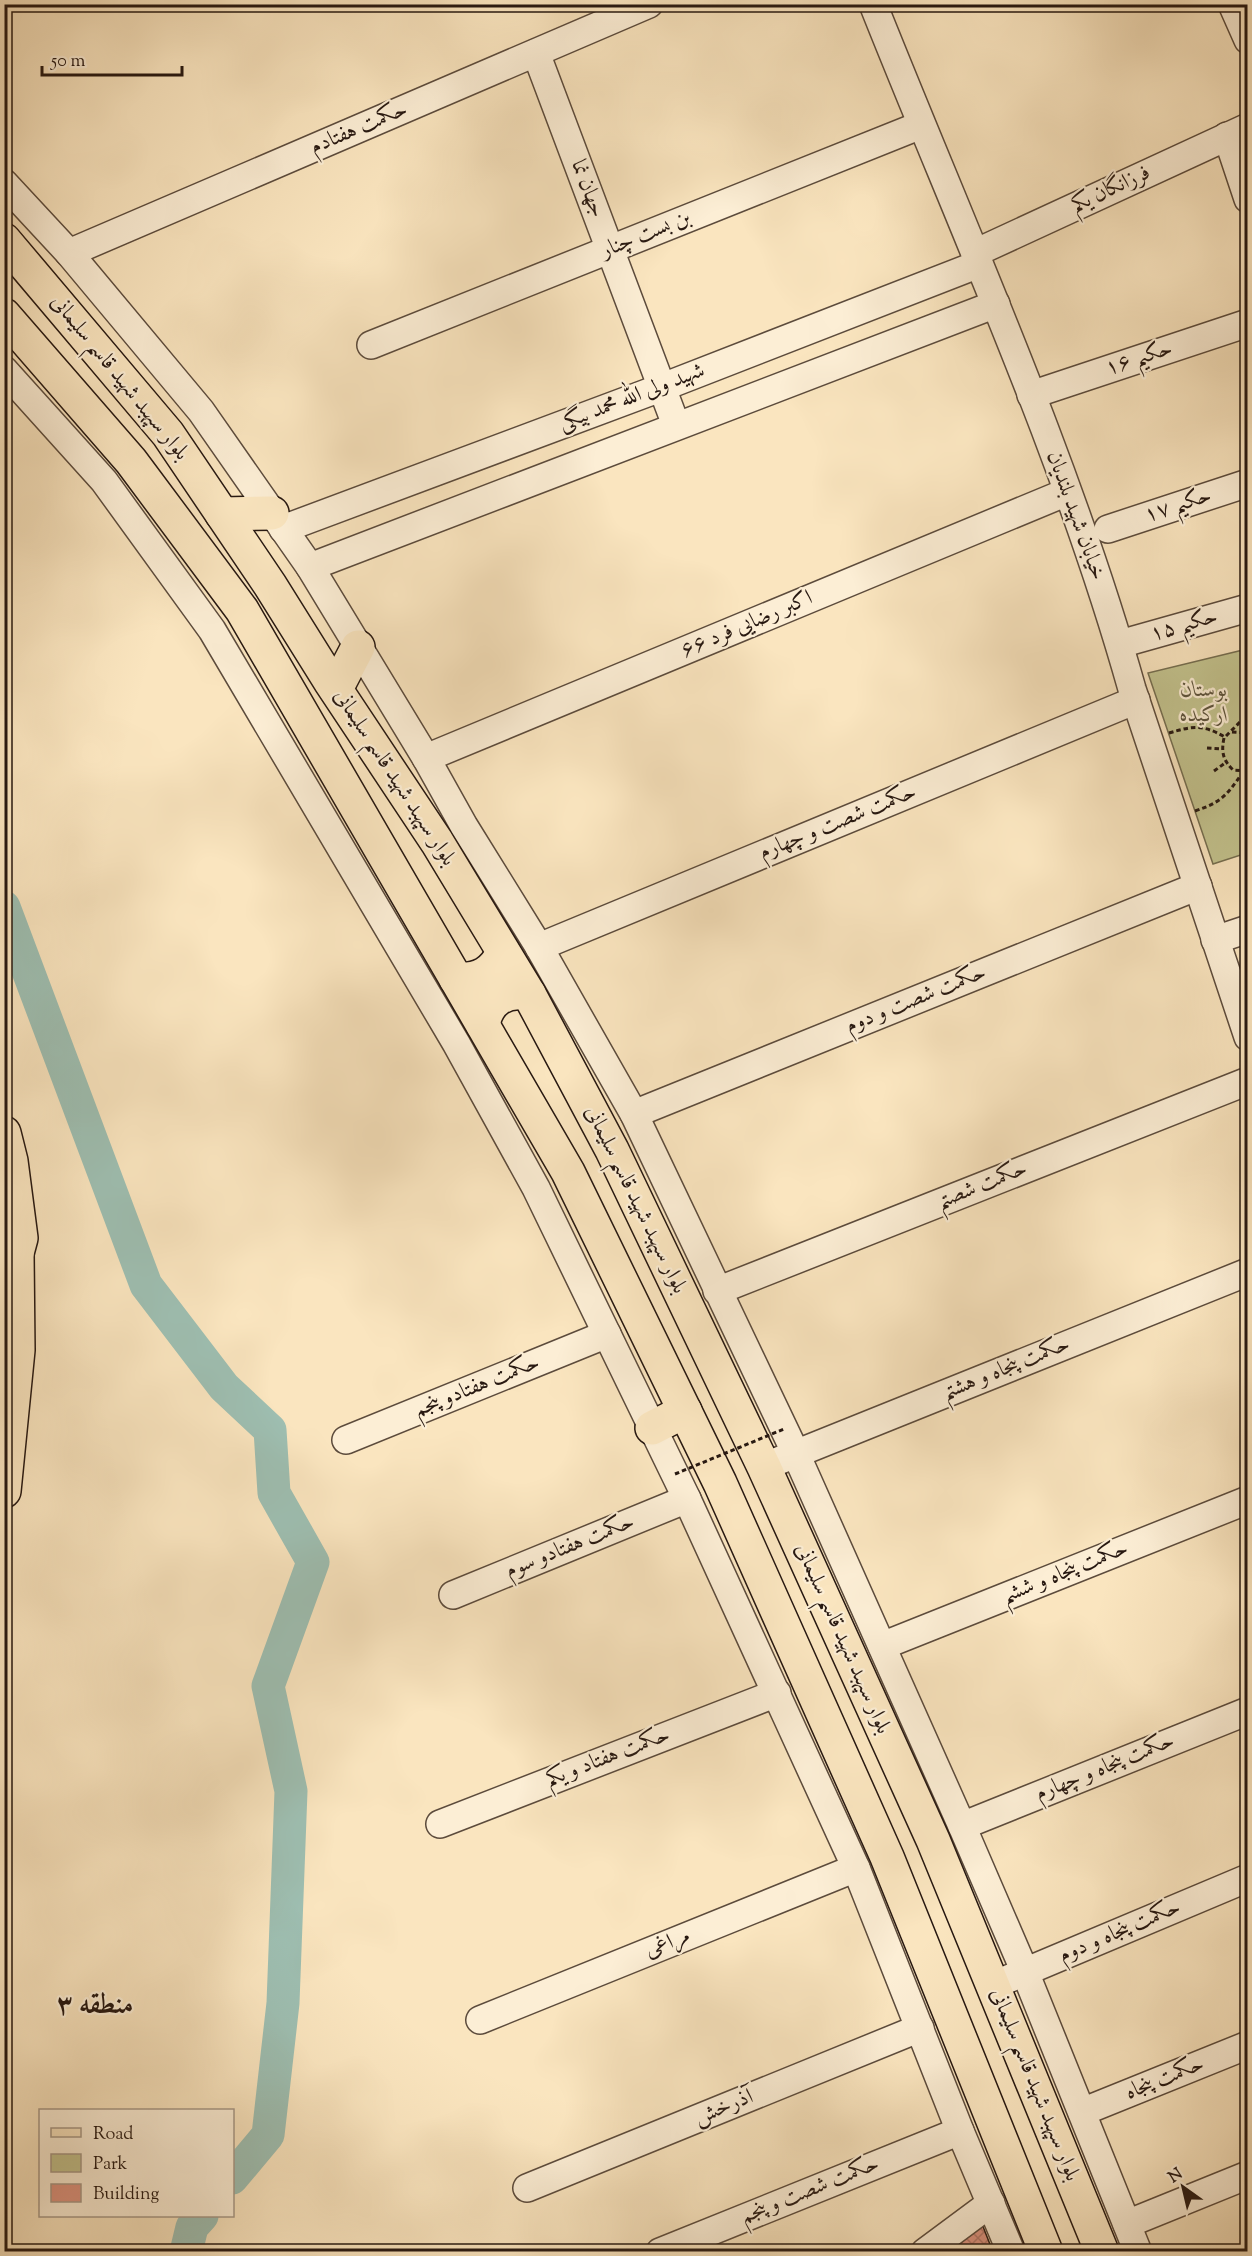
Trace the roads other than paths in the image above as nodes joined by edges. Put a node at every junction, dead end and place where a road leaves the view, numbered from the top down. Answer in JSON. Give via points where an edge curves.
{"nodes":[{"id":1,"x":649,"y":4,"type":"edge"},
{"id":2,"x":873,"y":4,"type":"edge"},
{"id":3,"x":1232,"y":4,"type":"edge"},
{"id":4,"x":1248,"y":40,"type":"edge"},
{"id":5,"x":536,"y":53,"type":"junction"},
{"id":6,"x":921,"y":124,"type":"junction"},
{"id":7,"x":1237,"y":132,"type":"edge"},
{"id":8,"x":4,"y":183,"type":"edge"},
{"id":9,"x":1248,"y":199,"type":"edge"},
{"id":10,"x":4,"y":240,"type":"edge"},
{"id":11,"x":610,"y":249,"type":"junction"},
{"id":12,"x":69,"y":253,"type":"junction"},
{"id":13,"x":977,"y":258,"type":"junction"},
{"id":14,"x":996,"y":304,"type":"junction"},
{"id":15,"x":4,"y":315,"type":"edge"},
{"id":16,"x":1248,"y":323,"type":"edge"},
{"id":17,"x":371,"y":345,"type":"dead end"},
{"id":18,"x":4,"y":370,"type":"edge"},
{"id":19,"x":663,"y":387,"type":"junction"},
{"id":20,"x":1031,"y":395,"type":"junction"},
{"id":21,"x":676,"y":425,"type":"junction"},
{"id":22,"x":440,"y":469,"type":"junction"},
{"id":23,"x":1248,"y":483,"type":"edge"},
{"id":24,"x":380,"y":491,"type":"junction"},
{"id":25,"x":1067,"y":492,"type":"junction"},
{"id":26,"x":458,"y":510,"type":"junction"},
{"id":27,"x":222,"y":514,"type":"junction"},
{"id":28,"x":278,"y":521,"type":"junction"},
{"id":29,"x":1108,"y":530,"type":"dead end"},
{"id":30,"x":396,"y":533,"type":"junction"},
{"id":31,"x":310,"y":567,"type":"junction"},
{"id":32,"x":1248,"y":608,"type":"edge"},
{"id":33,"x":1120,"y":644,"type":"junction"},
{"id":34,"x":358,"y":647,"type":"junction"},
{"id":35,"x":336,"y":689,"type":"junction"},
{"id":36,"x":1136,"y":700,"type":"junction"},
{"id":37,"x":426,"y":758,"type":"junction"},
{"id":38,"x":1198,"y":886,"type":"junction"},
{"id":39,"x":1248,"y":929,"type":"edge"},
{"id":40,"x":1215,"y":940,"type":"junction"},
{"id":41,"x":539,"y":947,"type":"junction"},
{"id":42,"x":503,"y":952,"type":"junction"},
{"id":43,"x":456,"y":979,"type":"junction"},
{"id":44,"x":529,"y":994,"type":"junction"},
{"id":45,"x":1245,"y":1022,"type":"edge"},
{"id":46,"x":483,"y":1025,"type":"junction"},
{"id":47,"x":1248,"y":1081,"type":"edge"},
{"id":48,"x":634,"y":1114,"type":"junction"},
{"id":49,"x":4,"y":1133,"type":"edge"},
{"id":50,"x":11,"y":1262,"type":"edge"},
{"id":51,"x":1248,"y":1272,"type":"edge"},
{"id":52,"x":717,"y":1291,"type":"junction"},
{"id":53,"x":607,"y":1334,"type":"junction"},
{"id":54,"x":684,"y":1411,"type":"junction"},
{"id":55,"x":652,"y":1428,"type":"junction"},
{"id":56,"x":346,"y":1440,"type":"dead end"},
{"id":57,"x":795,"y":1454,"type":"junction"},
{"id":58,"x":764,"y":1467,"type":"junction"},
{"id":59,"x":4,"y":1491,"type":"edge"},
{"id":60,"x":687,"y":1498,"type":"junction"},
{"id":61,"x":1248,"y":1500,"type":"edge"},
{"id":62,"x":453,"y":1595,"type":"dead end"},
{"id":63,"x":882,"y":1646,"type":"junction"},
{"id":64,"x":777,"y":1693,"type":"junction"},
{"id":65,"x":1248,"y":1711,"type":"edge"},
{"id":66,"x":440,"y":1824,"type":"dead end"},
{"id":67,"x":962,"y":1826,"type":"junction"},
{"id":68,"x":856,"y":1868,"type":"junction"},
{"id":69,"x":1248,"y":1878,"type":"edge"},
{"id":70,"x":927,"y":1955,"type":"junction"},
{"id":71,"x":896,"y":1967,"type":"junction"},
{"id":72,"x":1025,"y":1972,"type":"junction"},
{"id":73,"x":993,"y":1985,"type":"junction"},
{"id":74,"x":480,"y":2020,"type":"dead end"},
{"id":75,"x":921,"y":2028,"type":"junction"},
{"id":76,"x":1248,"y":2046,"type":"edge"},
{"id":77,"x":1082,"y":2112,"type":"junction"},
{"id":78,"x":960,"y":2131,"type":"junction"},
{"id":79,"x":1071,"y":2175,"type":"junction"},
{"id":80,"x":1248,"y":2175,"type":"edge"},
{"id":81,"x":527,"y":2188,"type":"dead end"},
{"id":82,"x":1022,"y":2192,"type":"junction"},
{"id":83,"x":991,"y":2203,"type":"junction"},
{"id":84,"x":1127,"y":2224,"type":"junction"},
{"id":85,"x":1098,"y":2241,"type":"edge"},
{"id":86,"x":660,"y":2252,"type":"edge"},
{"id":87,"x":925,"y":2252,"type":"edge"},
{"id":88,"x":1011,"y":2252,"type":"edge"},
{"id":89,"x":1048,"y":2252,"type":"edge"},
{"id":90,"x":1138,"y":2252,"type":"edge"}],
"edges":[{"from":1,"to":5,"type":"street","name":"حکمت هفتادم"},
{"from":2,"to":6,"type":"street","name":"خیابان شهید بلندیان"},
{"from":3,"to":4,"type":"street"},
{"from":5,"to":11,"type":"street","name":"جهان نما"},
{"from":5,"to":12,"type":"street","name":"حکمت هفتادم"},
{"from":6,"to":11,"type":"street","name":"بن بست چنار"},
{"from":6,"to":13,"type":"street","name":"خیابان شهید بلندیان"},
{"from":7,"to":9,"type":"street"},
{"from":7,"to":13,"type":"street","name":"فرزانگان یکم"},
{"from":8,"to":12,"type":"street"},
{"from":10,"to":27,"type":"main road","name":"بلوار سپهبد شهید قاسم سلیمانی","via":[[168,434]]},
{"from":11,"to":17,"type":"street","name":"بن بست چنار"},
{"from":11,"to":19,"type":"street","name":"جهان نما"},
{"from":12,"to":28,"type":"street","via":[[201,411]]},
{"from":13,"to":14,"type":"street","name":"خیابان شهید بلندیان"},
{"from":13,"to":19,"type":"street","name":"شهید ولی الله محمد بیگی"},
{"from":14,"to":20,"type":"street","name":"خیابان شهید بلندیان"},
{"from":14,"to":21,"type":"street","name":"شهید ولی الله محمد بیگی"},
{"from":15,"to":43,"type":"main road","name":"بلوار سپهبد شهید قاسم سلیمانی","via":[[130,461],[242,610]]},
{"from":16,"to":20,"type":"street","name":"حکیم ۱۶"},
{"from":18,"to":53,"type":"street","via":[[104,481],[212,630],[456,1043],[536,1188]]},
{"from":19,"to":21,"type":"street","name":"جهان نما"},
{"from":19,"to":22,"type":"street","name":"شهید ولی الله محمد بیگی"},
{"from":20,"to":25,"type":"street","name":"خیابان شهید بلندیان"},
{"from":21,"to":26,"type":"street","name":"شهید ولی الله محمد بیگی"},
{"from":22,"to":24,"type":"street","name":"شهید ولی الله محمد بیگی"},
{"from":22,"to":26,"type":"street"},
{"from":23,"to":29,"type":"street","name":"حکیم ۱۷"},
{"from":24,"to":28,"type":"street","name":"شهید ولی الله محمد بیگی"},
{"from":24,"to":30,"type":"street"},
{"from":25,"to":33,"type":"street","name":"خیابان شهید بلندیان"},
{"from":25,"to":37,"type":"street","name":"۶۶ اکبر رضایی فرد"},
{"from":26,"to":30,"type":"street","name":"شهید ولی الله محمد بیگی"},
{"from":27,"to":28,"type":"main road"},
{"from":27,"to":35,"type":"main road","name":"بلوار سپهبد شهید قاسم سلیمانی"},
{"from":28,"to":31,"type":"street"},
{"from":30,"to":31,"type":"street","name":"شهید ولی الله محمد بیگی"},
{"from":31,"to":34,"type":"street"},
{"from":32,"to":33,"type":"street","name":"حکیم ۱۵"},
{"from":33,"to":36,"type":"street","name":"خیابان شهید بلندیان"},
{"from":34,"to":35,"type":"main road"},
{"from":34,"to":37,"type":"street"},
{"from":35,"to":42,"type":"main road","name":"بلوار سپهبد شهید قاسم سلیمانی","via":[[437,842]]},
{"from":36,"to":38,"type":"street","name":"خیابان شهید بلندیان"},
{"from":36,"to":41,"type":"street","name":"حکمت شصت و چهارم"},
{"from":37,"to":41,"type":"street"},
{"from":38,"to":40,"type":"street","name":"خیابان شهید بلندیان"},
{"from":38,"to":48,"type":"street","name":"حکمت شصت و دوم"},
{"from":39,"to":40,"type":"street"},
{"from":40,"to":45,"type":"street","name":"خیابان شهید بلندیان"},
{"from":41,"to":48,"type":"street"},
{"from":42,"to":43,"type":"main road","via":[[485,975]]},
{"from":42,"to":44,"type":"main road","name":"بلوار سپهبد شهید قاسم سلیمانی"},
{"from":43,"to":46,"type":"main road","name":"بلوار سپهبد شهید قاسم سلیمانی"},
{"from":44,"to":46,"type":"main road","via":[[513,992],[498,998]]},
{"from":44,"to":58,"type":"main road","name":"بلوار سپهبد شهید قاسم سلیمانی","via":[[612,1150]]},
{"from":46,"to":54,"type":"main road","name":"بلوار سپهبد شهید قاسم سلیمانی","via":[[568,1172]]},
{"from":47,"to":52,"type":"street","name":"حکمت شصتم"},
{"from":48,"to":52,"type":"street"},
{"from":49,"to":50,"type":"main road","via":[[21,1238]]},
{"from":50,"to":59,"type":"main road","via":[[18,1350]]},
{"from":51,"to":57,"type":"street","name":"حکمت پنجاه و هشتم"},
{"from":52,"to":57,"type":"street"},
{"from":53,"to":55,"type":"street"},
{"from":53,"to":56,"type":"street","name":"حکمت هفتادو پنجم"},
{"from":54,"to":55,"type":"main road"},
{"from":54,"to":70,"type":"main road","name":"بلوار سپهبد شهید قاسم سلیمانی","via":[[720,1483]]},
{"from":55,"to":60,"type":"street"},
{"from":57,"to":58,"type":"street","name":"حکمت پنجاه و هشتم"},
{"from":57,"to":63,"type":"street"},
{"from":58,"to":73,"type":"main road","name":"بلوار سپهبد شهید قاسم سلیمانی","via":[[933,1840]]},
{"from":60,"to":62,"type":"street","name":"حکمت هفتادو سوم"},
{"from":60,"to":64,"type":"street"},
{"from":61,"to":63,"type":"street","name":"حکمت پنجاه و ششم"},
{"from":63,"to":67,"type":"street"},
{"from":64,"to":66,"type":"street","name":"حکمت هفتاد و یکم"},
{"from":64,"to":68,"type":"street"},
{"from":65,"to":67,"type":"street","name":"حکمت پنجاه و چهارم"},
{"from":67,"to":72,"type":"street"},
{"from":68,"to":71,"type":"street"},
{"from":68,"to":74,"type":"street","name":"مراغی"},
{"from":69,"to":72,"type":"street","name":"حکمت پنجاه و دوم"},
{"from":70,"to":71,"type":"street"},
{"from":70,"to":82,"type":"main road","name":"بلوار سپهبد شهید قاسم سلیمانی"},
{"from":71,"to":75,"type":"street"},
{"from":72,"to":73,"type":"street","name":"حکمت پنجاه و دوم"},
{"from":72,"to":77,"type":"street"},
{"from":73,"to":79,"type":"main road","name":"بلوار سپهبد شهید قاسم سلیمانی"},
{"from":75,"to":78,"type":"street"},
{"from":75,"to":81,"type":"street","name":"آذرخش"},
{"from":76,"to":77,"type":"street","name":"حکمت پنجاه"},
{"from":77,"to":84,"type":"street"},
{"from":78,"to":83,"type":"street"},
{"from":78,"to":86,"type":"street","name":"حکمت شصت و پنجم"},
{"from":79,"to":82,"type":"main road","via":[[1054,2192],[1038,2196]]},
{"from":79,"to":85,"type":"main road","name":"بلوار سپهبد شهید قاسم سلیمانی"},
{"from":80,"to":84,"type":"street"},
{"from":82,"to":89,"type":"main road","name":"بلوار سپهبد شهید قاسم سلیمانی"},
{"from":83,"to":87,"type":"street"},
{"from":83,"to":88,"type":"street"},
{"from":84,"to":90,"type":"street"},
{"from":85,"to":89,"type":"main road","via":[[1077,2228],[1055,2240]]}]}
